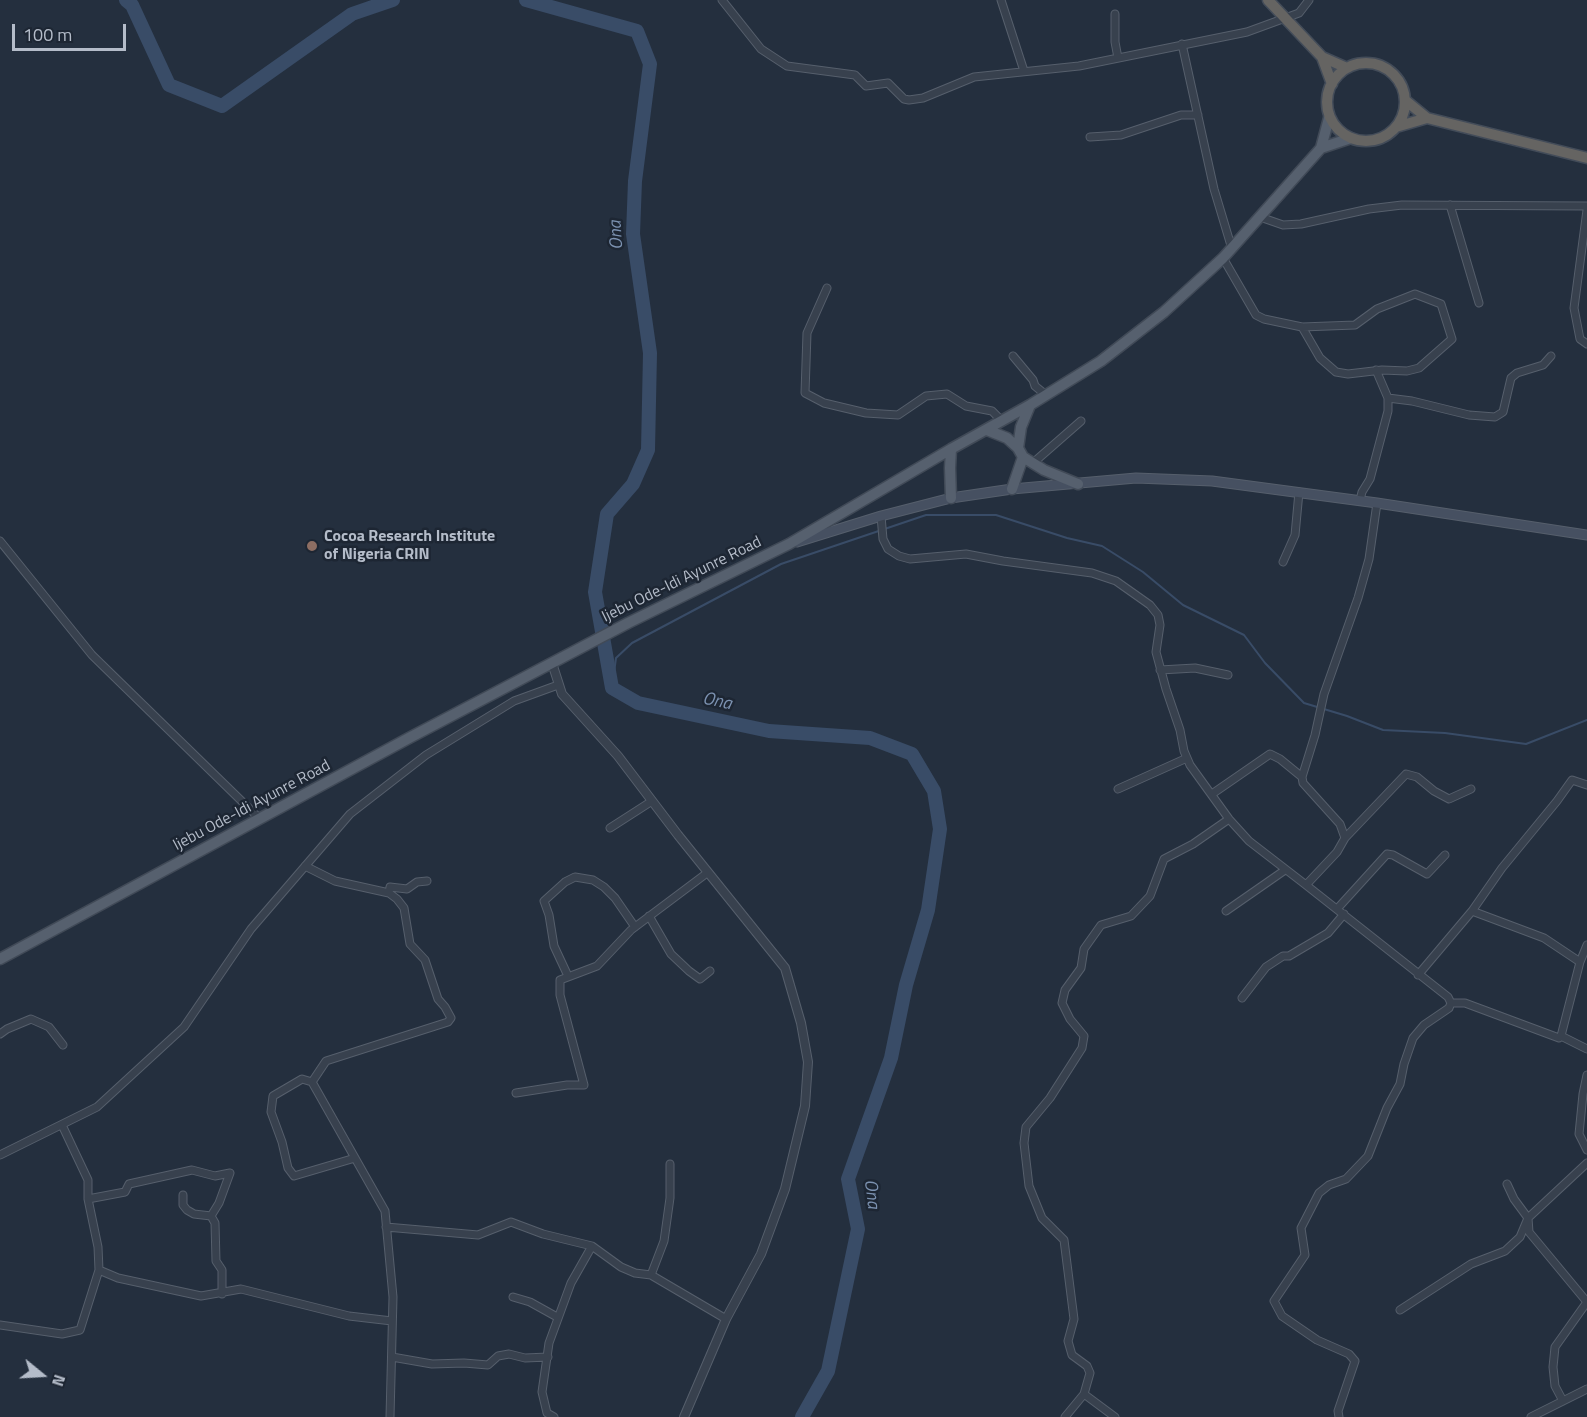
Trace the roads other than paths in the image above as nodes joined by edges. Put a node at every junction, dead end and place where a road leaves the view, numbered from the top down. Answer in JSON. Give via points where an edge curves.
{"nodes":[{"id":1,"x":722,"y":0,"type":"edge"},
{"id":2,"x":1001,"y":0,"type":"edge"},
{"id":3,"x":1268,"y":0,"type":"edge"},
{"id":4,"x":1309,"y":0,"type":"edge"},
{"id":5,"x":1115,"y":14,"type":"dead end"},
{"id":6,"x":1286,"y":19,"type":"junction"},
{"id":7,"x":1182,"y":44,"type":"junction"},
{"id":8,"x":1322,"y":57,"type":"junction"},
{"id":9,"x":1118,"y":58,"type":"junction"},
{"id":10,"x":1347,"y":68,"type":"junction"},
{"id":11,"x":1024,"y":71,"type":"junction"},
{"id":12,"x":1332,"y":84,"type":"junction"},
{"id":13,"x":1405,"y":100,"type":"junction"},
{"id":14,"x":1198,"y":115,"type":"junction"},
{"id":15,"x":1329,"y":118,"type":"junction"},
{"id":16,"x":1427,"y":118,"type":"junction"},
{"id":17,"x":1396,"y":127,"type":"junction"},
{"id":18,"x":1090,"y":136,"type":"dead end"},
{"id":19,"x":1351,"y":138,"type":"junction"},
{"id":20,"x":1321,"y":148,"type":"junction"},
{"id":21,"x":1587,"y":158,"type":"edge"},
{"id":22,"x":1450,"y":205,"type":"junction"},
{"id":23,"x":1587,"y":208,"type":"edge"},
{"id":24,"x":1260,"y":217,"type":"junction"},
{"id":25,"x":1232,"y":249,"type":"junction"},
{"id":26,"x":1223,"y":258,"type":"junction"},
{"id":27,"x":826,"y":288,"type":"dead end"},
{"id":28,"x":1479,"y":303,"type":"dead end"},
{"id":29,"x":1302,"y":327,"type":"junction"},
{"id":30,"x":1587,"y":344,"type":"edge"},
{"id":31,"x":1013,"y":356,"type":"dead end"},
{"id":32,"x":1551,"y":356,"type":"dead end"},
{"id":33,"x":1376,"y":370,"type":"junction"},
{"id":34,"x":1046,"y":395,"type":"junction"},
{"id":35,"x":1388,"y":398,"type":"junction"},
{"id":36,"x":1030,"y":405,"type":"junction"},
{"id":37,"x":1002,"y":421,"type":"junction"},
{"id":38,"x":1081,"y":421,"type":"dead end"},
{"id":39,"x":987,"y":430,"type":"junction"},
{"id":40,"x":951,"y":449,"type":"junction"},
{"id":41,"x":1025,"y":456,"type":"junction"},
{"id":42,"x":1078,"y":484,"type":"junction"},
{"id":43,"x":1012,"y":489,"type":"junction"},
{"id":44,"x":1299,"y":492,"type":"junction"},
{"id":45,"x":951,"y":498,"type":"junction"},
{"id":46,"x":1360,"y":500,"type":"junction"},
{"id":47,"x":1377,"y":503,"type":"junction"},
{"id":48,"x":881,"y":516,"type":"junction"},
{"id":49,"x":1587,"y":535,"type":"edge"},
{"id":50,"x":0,"y":541,"type":"edge"},
{"id":51,"x":789,"y":544,"type":"junction"},
{"id":52,"x":1283,"y":562,"type":"dead end"},
{"id":53,"x":552,"y":663,"type":"junction"},
{"id":54,"x":1160,"y":670,"type":"junction"},
{"id":55,"x":1228,"y":675,"type":"dead end"},
{"id":56,"x":558,"y":685,"type":"junction"},
{"id":57,"x":1187,"y":758,"type":"junction"},
{"id":58,"x":1302,"y":777,"type":"junction"},
{"id":59,"x":1587,"y":785,"type":"edge"},
{"id":60,"x":1118,"y":789,"type":"dead end"},
{"id":61,"x":1472,"y":789,"type":"dead end"},
{"id":62,"x":1212,"y":794,"type":"junction"},
{"id":63,"x":652,"y":801,"type":"junction"},
{"id":64,"x":260,"y":819,"type":"junction"},
{"id":65,"x":1229,"y":819,"type":"junction"},
{"id":66,"x":610,"y":828,"type":"dead end"},
{"id":67,"x":1345,"y":838,"type":"junction"},
{"id":68,"x":1445,"y":855,"type":"dead end"},
{"id":69,"x":305,"y":866,"type":"junction"},
{"id":70,"x":1284,"y":870,"type":"junction"},
{"id":71,"x":707,"y":873,"type":"junction"},
{"id":72,"x":427,"y":881,"type":"dead end"},
{"id":73,"x":1306,"y":885,"type":"junction"},
{"id":74,"x":389,"y":893,"type":"junction"},
{"id":75,"x":1337,"y":909,"type":"junction"},
{"id":76,"x":1472,"y":911,"type":"junction"},
{"id":77,"x":1226,"y":912,"type":"dead end"},
{"id":78,"x":1344,"y":914,"type":"junction"},
{"id":79,"x":649,"y":916,"type":"junction"},
{"id":80,"x":635,"y":927,"type":"junction"},
{"id":81,"x":1587,"y":945,"type":"edge"},
{"id":82,"x":0,"y":959,"type":"edge"},
{"id":83,"x":1580,"y":962,"type":"junction"},
{"id":84,"x":710,"y":971,"type":"dead end"},
{"id":85,"x":1418,"y":975,"type":"junction"},
{"id":86,"x":568,"y":976,"type":"junction"},
{"id":87,"x":1242,"y":998,"type":"dead end"},
{"id":88,"x":1451,"y":1003,"type":"junction"},
{"id":89,"x":0,"y":1034,"type":"edge"},
{"id":90,"x":1561,"y":1036,"type":"junction"},
{"id":91,"x":63,"y":1045,"type":"dead end"},
{"id":92,"x":1587,"y":1049,"type":"edge"},
{"id":93,"x":1587,"y":1075,"type":"edge"},
{"id":94,"x":312,"y":1082,"type":"junction"},
{"id":95,"x":516,"y":1093,"type":"dead end"},
{"id":96,"x":62,"y":1125,"type":"junction"},
{"id":97,"x":1587,"y":1150,"type":"edge"},
{"id":98,"x":0,"y":1155,"type":"edge"},
{"id":99,"x":355,"y":1158,"type":"junction"},
{"id":100,"x":1587,"y":1163,"type":"edge"},
{"id":101,"x":670,"y":1164,"type":"dead end"},
{"id":102,"x":1507,"y":1184,"type":"dead end"},
{"id":103,"x":183,"y":1195,"type":"dead end"},
{"id":104,"x":88,"y":1199,"type":"junction"},
{"id":105,"x":210,"y":1216,"type":"junction"},
{"id":106,"x":1528,"y":1218,"type":"junction"},
{"id":107,"x":387,"y":1227,"type":"junction"},
{"id":108,"x":592,"y":1246,"type":"junction"},
{"id":109,"x":99,"y":1270,"type":"junction"},
{"id":110,"x":651,"y":1275,"type":"junction"},
{"id":111,"x":222,"y":1294,"type":"junction"},
{"id":112,"x":513,"y":1298,"type":"dead end"},
{"id":113,"x":1587,"y":1302,"type":"edge"},
{"id":114,"x":1400,"y":1310,"type":"dead end"},
{"id":115,"x":557,"y":1317,"type":"junction"},
{"id":116,"x":726,"y":1319,"type":"junction"},
{"id":117,"x":392,"y":1321,"type":"junction"},
{"id":118,"x":0,"y":1325,"type":"edge"},
{"id":119,"x":392,"y":1357,"type":"junction"},
{"id":120,"x":548,"y":1357,"type":"junction"},
{"id":121,"x":1587,"y":1389,"type":"edge"},
{"id":122,"x":1084,"y":1394,"type":"junction"},
{"id":123,"x":1563,"y":1401,"type":"junction"},
{"id":124,"x":390,"y":1417,"type":"edge"},
{"id":125,"x":555,"y":1417,"type":"edge"},
{"id":126,"x":684,"y":1417,"type":"edge"},
{"id":127,"x":1065,"y":1417,"type":"edge"},
{"id":128,"x":1115,"y":1417,"type":"edge"},
{"id":129,"x":1339,"y":1417,"type":"edge"},
{"id":130,"x":1532,"y":1417,"type":"edge"}],
"edges":[{"from":1,"to":11,"type":"street","via":[[761,49],[787,66],[855,75],[866,86],[888,83],[904,99],[923,98],[974,77]]},
{"from":2,"to":11,"type":"street"},
{"from":3,"to":6,"type":"highway"},
{"from":4,"to":6,"type":"street","via":[[1299,13]]},
{"from":5,"to":9,"type":"street"},
{"from":6,"to":7,"type":"street","via":[[1247,32]]},
{"from":6,"to":8,"type":"highway"},
{"from":7,"to":9,"type":"street"},
{"from":7,"to":14,"type":"street"},
{"from":8,"to":10,"type":"highway"},
{"from":8,"to":12,"type":"highway"},
{"from":9,"to":11,"type":"street"},
{"from":10,"to":12,"type":"highway"},
{"from":10,"to":13,"type":"highway","via":[[1360,64],[1382,66],[1398,80]]},
{"from":12,"to":15,"type":"highway"},
{"from":13,"to":16,"type":"highway"},
{"from":13,"to":17,"type":"highway"},
{"from":14,"to":18,"type":"street","via":[[1181,115],[1122,135]]},
{"from":14,"to":25,"type":"street"},
{"from":15,"to":19,"type":"highway"},
{"from":15,"to":20,"type":"main road"},
{"from":16,"to":17,"type":"highway"},
{"from":16,"to":21,"type":"highway"},
{"from":17,"to":19,"type":"highway","via":[[1372,141]]},
{"from":19,"to":20,"type":"main road"},
{"from":20,"to":24,"type":"main road","name":"Ijebu Ode-Idi Ayunre Road"},
{"from":22,"to":23,"type":"street"},
{"from":22,"to":24,"type":"street","via":[[1369,209],[1301,224],[1283,225]]},
{"from":22,"to":28,"type":"street"},
{"from":23,"to":30,"type":"street","via":[[1574,309],[1580,339]]},
{"from":24,"to":25,"type":"main road","name":"Ijebu Ode-Idi Ayunre Road"},
{"from":25,"to":26,"type":"main road","name":"Ijebu Ode-Idi Ayunre Road"},
{"from":26,"to":29,"type":"street","via":[[1256,315]]},
{"from":26,"to":34,"type":"main road","name":"Ijebu Ode-Idi Ayunre Road","via":[[1164,312],[1101,361]]},
{"from":27,"to":37,"type":"street","via":[[807,333],[805,393],[855,411],[898,415],[926,396],[947,394],[966,406],[992,411]]},
{"from":29,"to":33,"type":"street","via":[[1320,358],[1336,372]]},
{"from":29,"to":33,"type":"street","via":[[1355,325],[1377,309],[1415,294],[1441,304],[1452,339],[1419,368]]},
{"from":31,"to":34,"type":"street"},
{"from":32,"to":35,"type":"street","via":[[1543,365],[1511,378],[1503,412],[1495,417]]},
{"from":33,"to":35,"type":"street"},
{"from":34,"to":36,"type":"main road","name":"Ijebu Ode-Idi Ayunre Road"},
{"from":35,"to":46,"type":"street","via":[[1378,450]]},
{"from":36,"to":37,"type":"main road","name":"Ijebu Ode-Idi Ayunre Road"},
{"from":36,"to":41,"type":"main road","via":[[1021,427]]},
{"from":37,"to":39,"type":"main road","name":"Ijebu Ode-Idi Ayunre Road"},
{"from":38,"to":41,"type":"street"},
{"from":39,"to":40,"type":"main road","name":"Ijebu Ode-Idi Ayunre Road"},
{"from":39,"to":41,"type":"main road","via":[[1007,438]]},
{"from":40,"to":45,"type":"main road"},
{"from":40,"to":51,"type":"main road","name":"Ijebu Ode-Idi Ayunre Road"},
{"from":41,"to":42,"type":"main road","via":[[1058,477]]},
{"from":41,"to":43,"type":"main road"},
{"from":42,"to":43,"type":"main road"},
{"from":42,"to":44,"type":"main road","via":[[1136,478],[1212,481]]},
{"from":43,"to":45,"type":"main road"},
{"from":44,"to":46,"type":"main road"},
{"from":44,"to":52,"type":"street","via":[[1295,535]]},
{"from":45,"to":48,"type":"main road"},
{"from":46,"to":47,"type":"main road"},
{"from":47,"to":49,"type":"main road"},
{"from":47,"to":58,"type":"street","via":[[1369,559],[1324,694]]},
{"from":48,"to":51,"type":"main road"},
{"from":48,"to":54,"type":"street","via":[[883,539],[892,554],[910,559],[966,554],[1092,573],[1116,581],[1158,615],[1156,652]]},
{"from":50,"to":64,"type":"street","via":[[92,655]]},
{"from":51,"to":53,"type":"main road","name":"Ijebu Ode-Idi Ayunre Road"},
{"from":53,"to":56,"type":"street"},
{"from":53,"to":64,"type":"main road","name":"Ijebu Ode-Idi Ayunre Road"},
{"from":54,"to":55,"type":"street","via":[[1195,668]]},
{"from":54,"to":57,"type":"street"},
{"from":56,"to":63,"type":"street"},
{"from":56,"to":69,"type":"street","via":[[514,701],[426,755],[350,814]]},
{"from":57,"to":60,"type":"street"},
{"from":57,"to":62,"type":"street"},
{"from":58,"to":62,"type":"street","via":[[1270,754]]},
{"from":58,"to":67,"type":"street","via":[[1340,824]]},
{"from":59,"to":76,"type":"street","via":[[1572,780]]},
{"from":61,"to":67,"type":"street","via":[[1449,799],[1406,774]]},
{"from":62,"to":65,"type":"street"},
{"from":63,"to":66,"type":"street"},
{"from":63,"to":71,"type":"street"},
{"from":64,"to":82,"type":"main road","name":"Ijebu Ode-Idi Ayunre Road"},
{"from":65,"to":70,"type":"street"},
{"from":65,"to":122,"type":"street","via":[[1164,859],[1150,896],[1131,916],[1101,925],[1084,950],[1081,968],[1065,990],[1062,1004],[1084,1036],[1082,1048],[1026,1127],[1029,1186],[1042,1218],[1064,1240],[1074,1319],[1068,1341],[1072,1355],[1090,1373]]},
{"from":67,"to":73,"type":"street"},
{"from":68,"to":75,"type":"street","via":[[1427,874],[1387,854]]},
{"from":69,"to":74,"type":"street","via":[[336,881]]},
{"from":69,"to":96,"type":"street","via":[[251,929],[184,1027],[97,1107]]},
{"from":70,"to":73,"type":"street"},
{"from":70,"to":77,"type":"street"},
{"from":71,"to":79,"type":"street"},
{"from":71,"to":116,"type":"street","via":[[785,968],[808,1062],[805,1106],[785,1189],[761,1254]]},
{"from":72,"to":74,"type":"street","via":[[407,889],[390,887]]},
{"from":73,"to":75,"type":"street"},
{"from":74,"to":94,"type":"street","via":[[404,908],[410,944],[425,960],[438,999],[451,1018],[326,1061]]},
{"from":75,"to":78,"type":"street"},
{"from":76,"to":83,"type":"street","via":[[1544,938]]},
{"from":76,"to":85,"type":"street"},
{"from":78,"to":85,"type":"street"},
{"from":78,"to":87,"type":"street","via":[[1328,933],[1266,967]]},
{"from":79,"to":80,"type":"street"},
{"from":79,"to":84,"type":"street","via":[[671,954],[689,971],[700,979]]},
{"from":80,"to":86,"type":"street","via":[[597,966]]},
{"from":80,"to":86,"type":"street","via":[[615,898],[593,880],[575,877],[564,882],[544,901],[554,946]]},
{"from":81,"to":83,"type":"street"},
{"from":83,"to":90,"type":"street"},
{"from":85,"to":88,"type":"street"},
{"from":86,"to":95,"type":"street","via":[[560,980],[560,995],[584,1085]]},
{"from":88,"to":90,"type":"street","via":[[1465,1003]]},
{"from":88,"to":129,"type":"street","via":[[1413,1038],[1400,1084],[1368,1156],[1346,1179],[1319,1193],[1301,1227],[1305,1255],[1274,1301],[1282,1316],[1317,1340],[1350,1354],[1355,1361]]},
{"from":89,"to":91,"type":"street","via":[[31,1019],[49,1027]]},
{"from":90,"to":92,"type":"street"},
{"from":93,"to":97,"type":"street","via":[[1579,1134]]},
{"from":94,"to":99,"type":"street"},
{"from":94,"to":99,"type":"street","via":[[302,1080],[273,1096],[271,1112],[288,1168],[294,1176]]},
{"from":96,"to":98,"type":"street"},
{"from":96,"to":104,"type":"street","via":[[88,1180]]},
{"from":99,"to":107,"type":"street","via":[[385,1211]]},
{"from":100,"to":106,"type":"street"},
{"from":101,"to":110,"type":"street","via":[[664,1241]]},
{"from":102,"to":106,"type":"street"},
{"from":103,"to":105,"type":"street","via":[[187,1210]]},
{"from":104,"to":105,"type":"street","via":[[125,1192],[129,1184],[192,1170],[215,1176],[230,1173]]},
{"from":104,"to":109,"type":"street"},
{"from":105,"to":111,"type":"street","via":[[215,1223]]},
{"from":106,"to":113,"type":"street","via":[[1529,1232]]},
{"from":106,"to":114,"type":"street","via":[[1520,1237],[1505,1251],[1471,1264]]},
{"from":107,"to":108,"type":"street","via":[[478,1235],[511,1222]]},
{"from":107,"to":117,"type":"street"},
{"from":108,"to":110,"type":"street","via":[[621,1267]]},
{"from":108,"to":115,"type":"street"},
{"from":109,"to":111,"type":"street","via":[[118,1278],[201,1296]]},
{"from":109,"to":118,"type":"street","via":[[80,1330],[62,1335]]},
{"from":110,"to":116,"type":"street"},
{"from":111,"to":117,"type":"street","via":[[241,1289],[349,1316]]},
{"from":112,"to":115,"type":"street","via":[[530,1302]]},
{"from":113,"to":123,"type":"street","via":[[1555,1347],[1555,1386]]},
{"from":115,"to":120,"type":"street"},
{"from":116,"to":126,"type":"street"},
{"from":117,"to":119,"type":"street"},
{"from":119,"to":120,"type":"street","via":[[432,1364],[488,1365],[498,1356],[508,1354]]},
{"from":119,"to":124,"type":"street"},
{"from":120,"to":125,"type":"street","via":[[542,1392],[547,1413]]},
{"from":121,"to":123,"type":"street"},
{"from":122,"to":127,"type":"street"},
{"from":122,"to":128,"type":"street"},
{"from":123,"to":130,"type":"street"}]}
